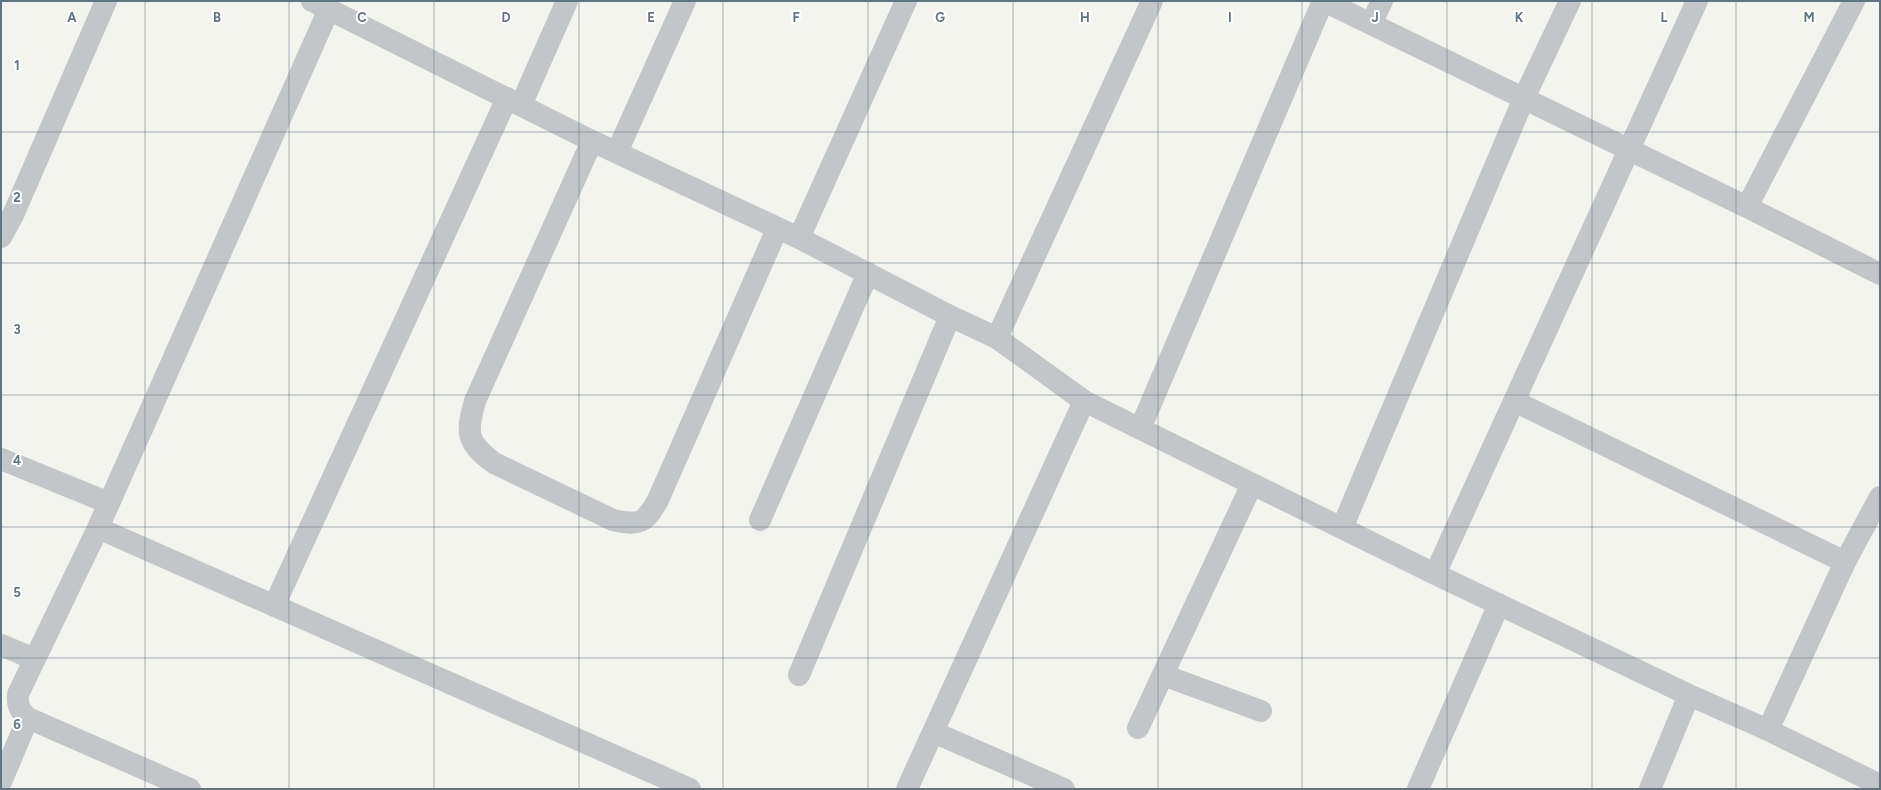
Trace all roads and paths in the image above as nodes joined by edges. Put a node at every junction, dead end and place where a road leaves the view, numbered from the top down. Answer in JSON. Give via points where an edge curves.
{"nodes":[{"id":1,"x":106,"y":1,"type":"edge"},
{"id":2,"x":567,"y":1,"type":"edge"},
{"id":3,"x":685,"y":1,"type":"edge"},
{"id":4,"x":906,"y":1,"type":"edge"},
{"id":5,"x":1152,"y":1,"type":"edge"},
{"id":6,"x":1324,"y":1,"type":"edge"},
{"id":7,"x":1382,"y":1,"type":"edge"},
{"id":8,"x":1570,"y":1,"type":"edge"},
{"id":9,"x":1697,"y":1,"type":"edge"},
{"id":10,"x":1854,"y":1,"type":"edge"},
{"id":11,"x":321,"y":5,"type":"edge"},
{"id":12,"x":1371,"y":24,"type":"junction"},
{"id":13,"x":1524,"y":98,"type":"junction"},
{"id":14,"x":514,"y":101,"type":"junction"},
{"id":15,"x":592,"y":141,"type":"junction"},
{"id":16,"x":1628,"y":149,"type":"junction"},
{"id":17,"x":618,"y":152,"type":"junction"},
{"id":18,"x":1748,"y":207,"type":"junction"},
{"id":19,"x":777,"y":229,"type":"junction"},
{"id":20,"x":1,"y":237,"type":"edge"},
{"id":21,"x":799,"y":238,"type":"junction"},
{"id":22,"x":868,"y":274,"type":"junction"},
{"id":23,"x":1880,"y":274,"type":"edge"},
{"id":24,"x":950,"y":316,"type":"junction"},
{"id":25,"x":997,"y":338,"type":"junction"},
{"id":26,"x":1084,"y":401,"type":"junction"},
{"id":27,"x":1514,"y":401,"type":"junction"},
{"id":28,"x":1140,"y":429,"type":"junction"},
{"id":29,"x":1,"y":459,"type":"edge"},
{"id":30,"x":1252,"y":484,"type":"junction"},
{"id":31,"x":1880,"y":497,"type":"edge"},
{"id":32,"x":109,"y":503,"type":"junction"},
{"id":33,"x":760,"y":520,"type":"dead end"},
{"id":34,"x":98,"y":528,"type":"junction"},
{"id":35,"x":1342,"y":528,"type":"junction"},
{"id":36,"x":1845,"y":562,"type":"junction"},
{"id":37,"x":1435,"y":574,"type":"junction"},
{"id":38,"x":1500,"y":604,"type":"junction"},
{"id":39,"x":274,"y":606,"type":"junction"},
{"id":40,"x":1,"y":645,"type":"edge"},
{"id":41,"x":34,"y":659,"type":"junction"},
{"id":42,"x":799,"y":675,"type":"dead end"},
{"id":43,"x":1163,"y":675,"type":"junction"},
{"id":44,"x":1689,"y":696,"type":"junction"},
{"id":45,"x":1261,"y":711,"type":"dead end"},
{"id":46,"x":28,"y":718,"type":"junction"},
{"id":47,"x":1138,"y":728,"type":"dead end"},
{"id":48,"x":1768,"y":730,"type":"junction"},
{"id":49,"x":933,"y":732,"type":"junction"},
{"id":50,"x":1,"y":782,"type":"edge"},
{"id":51,"x":160,"y":783,"type":"edge"},
{"id":52,"x":1880,"y":785,"type":"edge"},
{"id":53,"x":190,"y":789,"type":"edge"},
{"id":54,"x":690,"y":789,"type":"edge"},
{"id":55,"x":907,"y":789,"type":"edge"},
{"id":56,"x":1064,"y":789,"type":"edge"},
{"id":57,"x":1418,"y":789,"type":"edge"},
{"id":58,"x":1650,"y":789,"type":"edge"}],
"edges":[{"from":1,"to":20,"type":"street","via":[[13,215]]},
{"from":2,"to":14,"type":"street"},
{"from":3,"to":17,"type":"street"},
{"from":4,"to":21,"type":"street"},
{"from":5,"to":25,"type":"street"},
{"from":6,"to":12,"type":"street"},
{"from":6,"to":28,"type":"street"},
{"from":7,"to":12,"type":"street"},
{"from":8,"to":13,"type":"street"},
{"from":9,"to":16,"type":"street"},
{"from":10,"to":18,"type":"street"},
{"from":11,"to":14,"type":"street"},
{"from":11,"to":32,"type":"street"},
{"from":12,"to":13,"type":"street"},
{"from":13,"to":16,"type":"street"},
{"from":13,"to":35,"type":"street"},
{"from":14,"to":15,"type":"street"},
{"from":14,"to":39,"type":"street"},
{"from":15,"to":17,"type":"street"},
{"from":15,"to":19,"type":"street","via":[[475,401],[469,424],[472,443],[494,463],[613,520],[640,522],[648,517],[658,500]]},
{"from":16,"to":18,"type":"street"},
{"from":16,"to":27,"type":"street"},
{"from":17,"to":19,"type":"street"},
{"from":18,"to":23,"type":"street"},
{"from":19,"to":21,"type":"street"},
{"from":21,"to":22,"type":"street"},
{"from":22,"to":24,"type":"street"},
{"from":22,"to":33,"type":"street"},
{"from":24,"to":25,"type":"street"},
{"from":24,"to":42,"type":"street"},
{"from":25,"to":26,"type":"street"},
{"from":26,"to":28,"type":"street"},
{"from":26,"to":49,"type":"street"},
{"from":27,"to":36,"type":"street"},
{"from":27,"to":37,"type":"street"},
{"from":28,"to":30,"type":"street"},
{"from":29,"to":32,"type":"street"},
{"from":30,"to":35,"type":"street"},
{"from":30,"to":43,"type":"street"},
{"from":31,"to":36,"type":"street"},
{"from":32,"to":34,"type":"street"},
{"from":34,"to":39,"type":"street"},
{"from":34,"to":41,"type":"street"},
{"from":35,"to":37,"type":"street"},
{"from":36,"to":48,"type":"street"},
{"from":37,"to":38,"type":"street"},
{"from":38,"to":44,"type":"street"},
{"from":38,"to":57,"type":"street"},
{"from":39,"to":54,"type":"street"},
{"from":40,"to":41,"type":"street"},
{"from":41,"to":46,"type":"street","via":[[18,694],[17,702],[20,710]]},
{"from":43,"to":45,"type":"street"},
{"from":43,"to":47,"type":"street"},
{"from":44,"to":48,"type":"street"},
{"from":44,"to":58,"type":"street"},
{"from":46,"to":50,"type":"street"},
{"from":46,"to":51,"type":"street"},
{"from":48,"to":52,"type":"street"},
{"from":49,"to":55,"type":"street"},
{"from":49,"to":56,"type":"street"},
{"from":51,"to":53,"type":"street"}]}
